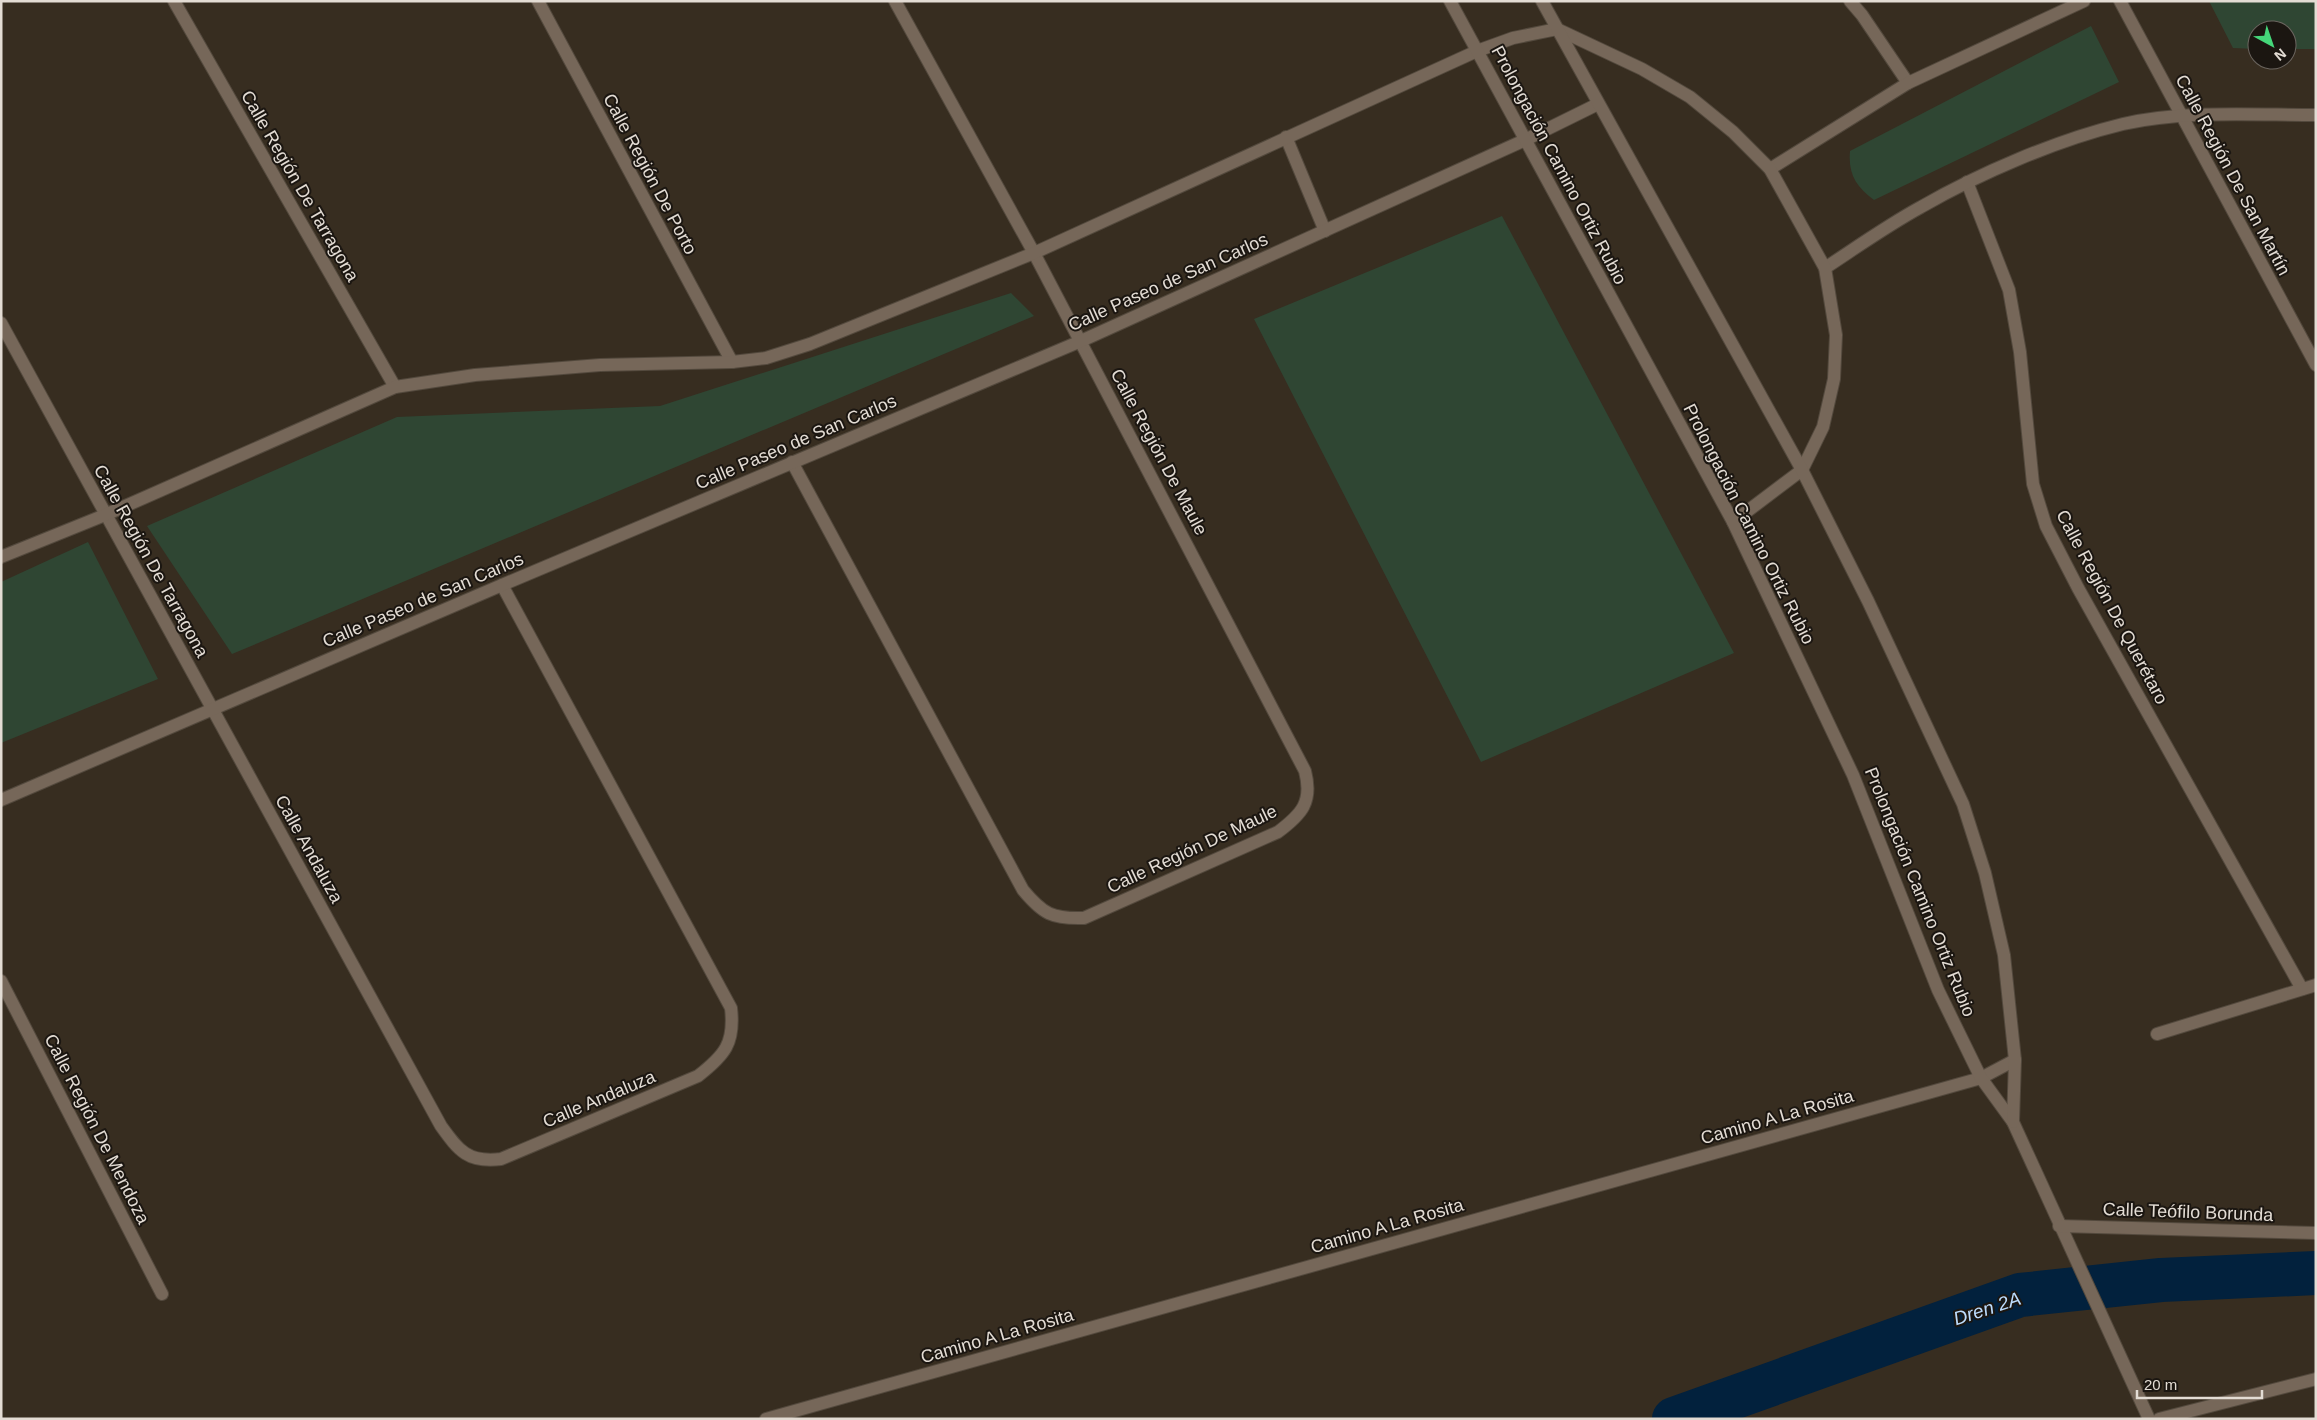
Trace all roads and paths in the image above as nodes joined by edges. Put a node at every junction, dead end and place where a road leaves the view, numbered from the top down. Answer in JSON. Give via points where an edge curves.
{"nodes":[{"id":1,"x":174,"y":1,"type":"edge"},
{"id":2,"x":538,"y":1,"type":"edge"},
{"id":3,"x":895,"y":1,"type":"edge"},
{"id":4,"x":1450,"y":1,"type":"edge"},
{"id":5,"x":1542,"y":1,"type":"edge"},
{"id":6,"x":1850,"y":1,"type":"edge"},
{"id":7,"x":2084,"y":1,"type":"edge"},
{"id":8,"x":2120,"y":1,"type":"edge"},
{"id":9,"x":1557,"y":29,"type":"junction"},
{"id":10,"x":1477,"y":51,"type":"junction"},
{"id":11,"x":1908,"y":83,"type":"junction"},
{"id":12,"x":1598,"y":104,"type":"junction"},
{"id":13,"x":2316,"y":115,"type":"edge"},
{"id":14,"x":2181,"y":116,"type":"junction"},
{"id":15,"x":1286,"y":137,"type":"junction"},
{"id":16,"x":1525,"y":140,"type":"junction"},
{"id":17,"x":1770,"y":169,"type":"junction"},
{"id":18,"x":1968,"y":182,"type":"junction"},
{"id":19,"x":1325,"y":231,"type":"junction"},
{"id":20,"x":1034,"y":253,"type":"junction"},
{"id":21,"x":1825,"y":268,"type":"junction"},
{"id":22,"x":1,"y":323,"type":"edge"},
{"id":23,"x":1081,"y":341,"type":"junction"},
{"id":24,"x":732,"y":362,"type":"junction"},
{"id":25,"x":2316,"y":365,"type":"edge"},
{"id":26,"x":396,"y":387,"type":"junction"},
{"id":27,"x":792,"y":462,"type":"junction"},
{"id":28,"x":1802,"y":470,"type":"junction"},
{"id":29,"x":105,"y":516,"type":"junction"},
{"id":30,"x":1732,"y":522,"type":"junction"},
{"id":31,"x":1,"y":557,"type":"edge"},
{"id":32,"x":502,"y":585,"type":"junction"},
{"id":33,"x":213,"y":710,"type":"junction"},
{"id":34,"x":1,"y":800,"type":"edge"},
{"id":35,"x":1,"y":981,"type":"edge"},
{"id":36,"x":2316,"y":985,"type":"edge"},
{"id":37,"x":2302,"y":990,"type":"junction"},
{"id":38,"x":2157,"y":1034,"type":"dead end"},
{"id":39,"x":2015,"y":1060,"type":"junction"},
{"id":40,"x":1981,"y":1078,"type":"junction"},
{"id":41,"x":2013,"y":1122,"type":"junction"},
{"id":42,"x":2060,"y":1226,"type":"junction"},
{"id":43,"x":2316,"y":1233,"type":"edge"},
{"id":44,"x":162,"y":1294,"type":"dead end"},
{"id":45,"x":2316,"y":1379,"type":"edge"},
{"id":46,"x":766,"y":1419,"type":"edge"},
{"id":47,"x":2149,"y":1419,"type":"edge"},
{"id":48,"x":2159,"y":1419,"type":"edge"}],
"edges":[{"from":1,"to":26,"type":"street","name":"Calle Región De Tarragona"},
{"from":2,"to":24,"type":"street","name":"Calle Región De Porto"},
{"from":3,"to":20,"type":"street"},
{"from":4,"to":10,"type":"street","name":"Prolongación Camino Ortiz Rubio"},
{"from":5,"to":9,"type":"street"},
{"from":6,"to":11,"type":"street"},
{"from":7,"to":11,"type":"street"},
{"from":8,"to":14,"type":"street","name":"Calle Región De San Martín"},
{"from":9,"to":10,"type":"street","via":[[1513,38]]},
{"from":9,"to":12,"type":"street"},
{"from":9,"to":17,"type":"street","via":[[1642,69],[1690,97],[1734,132]]},
{"from":10,"to":15,"type":"street"},
{"from":10,"to":16,"type":"street","name":"Prolongación Camino Ortiz Rubio"},
{"from":11,"to":17,"type":"street"},
{"from":12,"to":16,"type":"street","name":"Calle Paseo de San Carlos"},
{"from":12,"to":28,"type":"street"},
{"from":13,"to":14,"type":"street"},
{"from":14,"to":18,"type":"street","via":[[2124,124],[2062,143]]},
{"from":14,"to":25,"type":"street","name":"Calle Región De San Martín"},
{"from":15,"to":19,"type":"street"},
{"from":15,"to":20,"type":"street"},
{"from":16,"to":19,"type":"street","name":"Calle Paseo de San Carlos"},
{"from":16,"to":30,"type":"street","name":"Prolongación Camino Ortiz Rubio"},
{"from":17,"to":21,"type":"street"},
{"from":18,"to":21,"type":"street","via":[[1920,207]]},
{"from":18,"to":37,"type":"street","name":"Calle Región De Querétaro","via":[[2009,290],[2020,352],[2032,484],[2046,526]]},
{"from":19,"to":23,"type":"street","name":"Calle Paseo de San Carlos"},
{"from":20,"to":23,"type":"street","name":"Calle Región De Maule"},
{"from":20,"to":24,"type":"street","via":[[810,344],[766,358]]},
{"from":21,"to":28,"type":"street","via":[[1836,335],[1834,379],[1823,427]]},
{"from":22,"to":29,"type":"street","name":"Calle Región De Tarragona"},
{"from":23,"to":27,"type":"street","name":"Calle Paseo de San Carlos"},
{"from":23,"to":27,"type":"street","name":"Calle Región De Maule","via":[[1305,771],[1309,787],[1305,805],[1293,821],[1278,832],[1084,918],[1063,919],[1050,914],[1036,906],[1023,890]]},
{"from":24,"to":26,"type":"street","via":[[600,365],[475,375]]},
{"from":26,"to":29,"type":"street"},
{"from":27,"to":32,"type":"street","name":"Calle Paseo de San Carlos"},
{"from":28,"to":30,"type":"street"},
{"from":28,"to":39,"type":"street","via":[[1868,601],[1963,804],[1985,873],[2004,955]]},
{"from":29,"to":31,"type":"street"},
{"from":29,"to":33,"type":"street","name":"Calle Región De Tarragona"},
{"from":30,"to":40,"type":"street","name":"Prolongación Camino Ortiz Rubio","via":[[1853,775],[1938,990]]},
{"from":32,"to":33,"type":"street","name":"Calle Paseo de San Carlos"},
{"from":32,"to":33,"type":"street","name":"Calle Andaluza","via":[[731,1008],[734,1027],[728,1046],[715,1063],[698,1076],[501,1159],[484,1161],[469,1157],[455,1146],[441,1126]]},
{"from":33,"to":34,"type":"street","name":"Calle Paseo de San Carlos"},
{"from":35,"to":44,"type":"street","name":"Calle Región De Mendoza"},
{"from":36,"to":37,"type":"street"},
{"from":37,"to":38,"type":"street"},
{"from":39,"to":40,"type":"street","name":"Camino A La Rosita"},
{"from":39,"to":41,"type":"street"},
{"from":40,"to":41,"type":"street","name":"Prolongación Camino Ortiz Rubio"},
{"from":40,"to":46,"type":"street","name":"Camino A La Rosita"},
{"from":41,"to":42,"type":"street"},
{"from":42,"to":43,"type":"street","name":"Calle Teófilo Borunda"},
{"from":42,"to":47,"type":"street"},
{"from":45,"to":48,"type":"street"}]}
